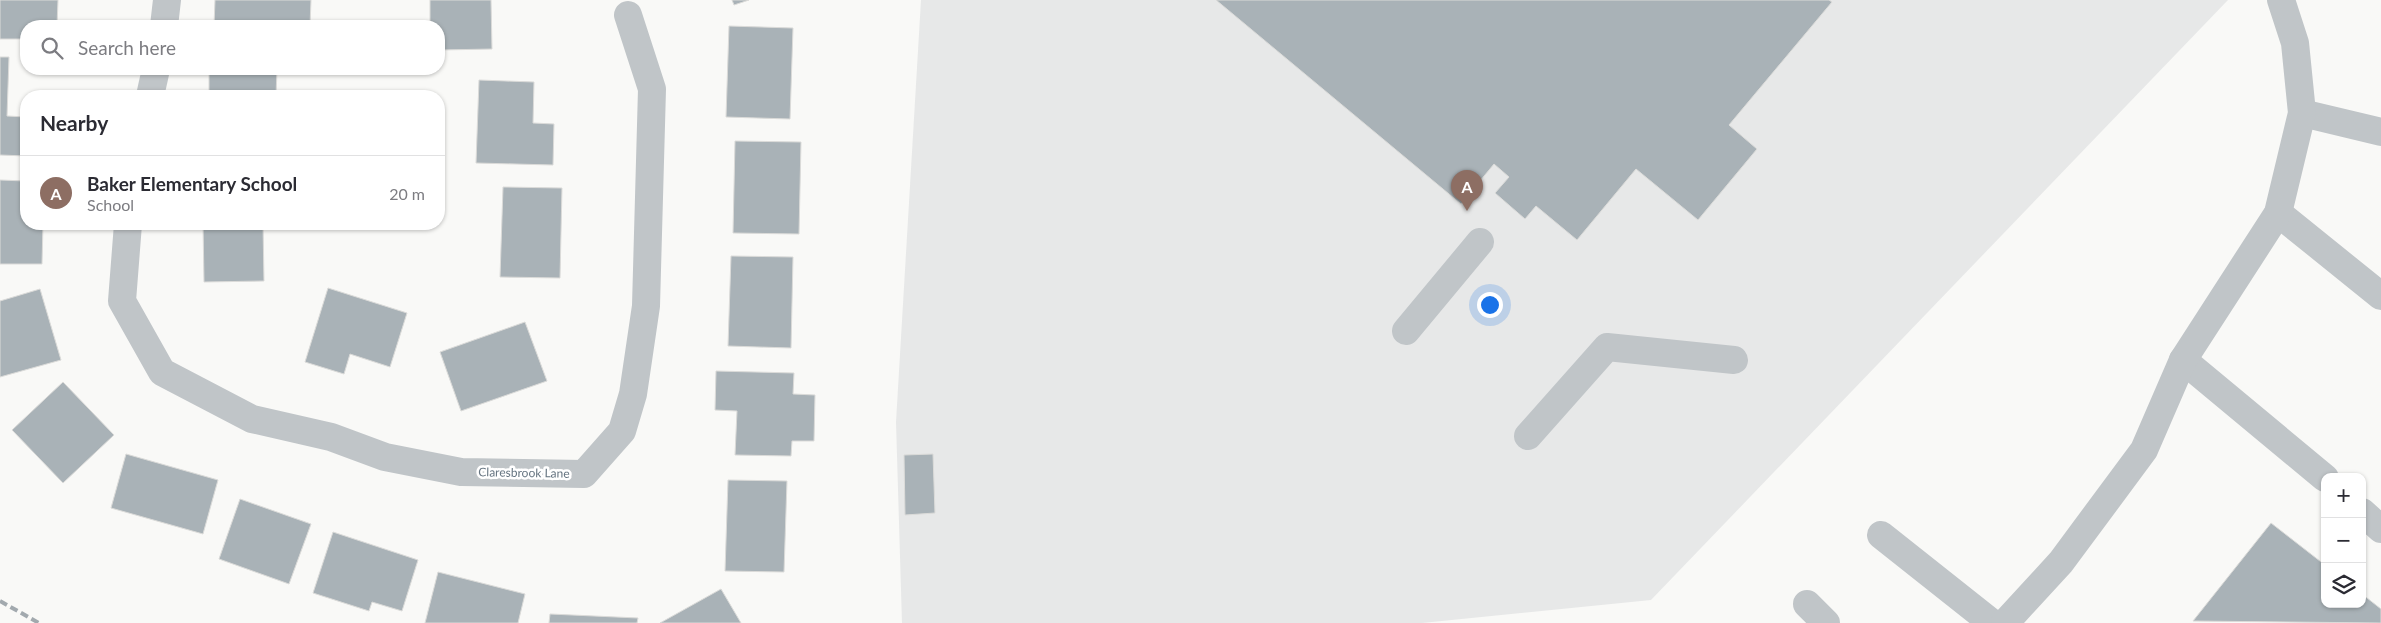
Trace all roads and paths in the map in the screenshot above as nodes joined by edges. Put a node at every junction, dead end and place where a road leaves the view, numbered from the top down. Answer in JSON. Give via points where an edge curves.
{"nodes":[{"id":1,"x":167,"y":0,"type":"edge"},
{"id":2,"x":2281,"y":0,"type":"edge"},
{"id":3,"x":628,"y":16,"type":"dead end"},
{"id":4,"x":165,"y":20,"type":"edge"},
{"id":5,"x":155,"y":75,"type":"edge"},
{"id":6,"x":151,"y":90,"type":"edge"},
{"id":7,"x":2302,"y":113,"type":"junction"},
{"id":8,"x":2381,"y":132,"type":"edge"},
{"id":9,"x":2278,"y":213,"type":"junction"},
{"id":10,"x":128,"y":230,"type":"edge"},
{"id":11,"x":1480,"y":242,"type":"dead end"},
{"id":12,"x":2381,"y":296,"type":"edge"},
{"id":13,"x":1406,"y":331,"type":"dead end"},
{"id":14,"x":1734,"y":360,"type":"dead end"},
{"id":15,"x":2183,"y":360,"type":"junction"},
{"id":16,"x":1528,"y":436,"type":"dead end"},
{"id":17,"x":2321,"y":475,"type":"edge"},
{"id":18,"x":2366,"y":516,"type":"edge"},
{"id":19,"x":2381,"y":529,"type":"edge"},
{"id":20,"x":1881,"y":535,"type":"dead end"},
{"id":21,"x":1807,"y":604,"type":"dead end"},
{"id":22,"x":1826,"y":623,"type":"edge"},
{"id":23,"x":1992,"y":623,"type":"edge"},
{"id":24,"x":2005,"y":623,"type":"edge"}],
"edges":[{"from":1,"to":4,"type":"street"},
{"from":2,"to":7,"type":"street","via":[[2295,43]]},
{"from":3,"to":10,"type":"street","name":"Claresbrook Lane","via":[[652,89],[646,306],[633,394],[622,431],[584,474],[461,472],[385,457],[331,437],[252,419],[162,372],[122,301]]},
{"from":5,"to":6,"type":"street"},
{"from":7,"to":8,"type":"street"},
{"from":7,"to":9,"type":"street"},
{"from":9,"to":12,"type":"street"},
{"from":9,"to":15,"type":"street"},
{"from":11,"to":13,"type":"street"},
{"from":14,"to":16,"type":"street","via":[[1607,347]]},
{"from":15,"to":17,"type":"street"},
{"from":15,"to":24,"type":"street","via":[[2144,450],[2061,562]]},
{"from":18,"to":19,"type":"street"},
{"from":20,"to":23,"type":"street"},
{"from":21,"to":22,"type":"street"}]}
